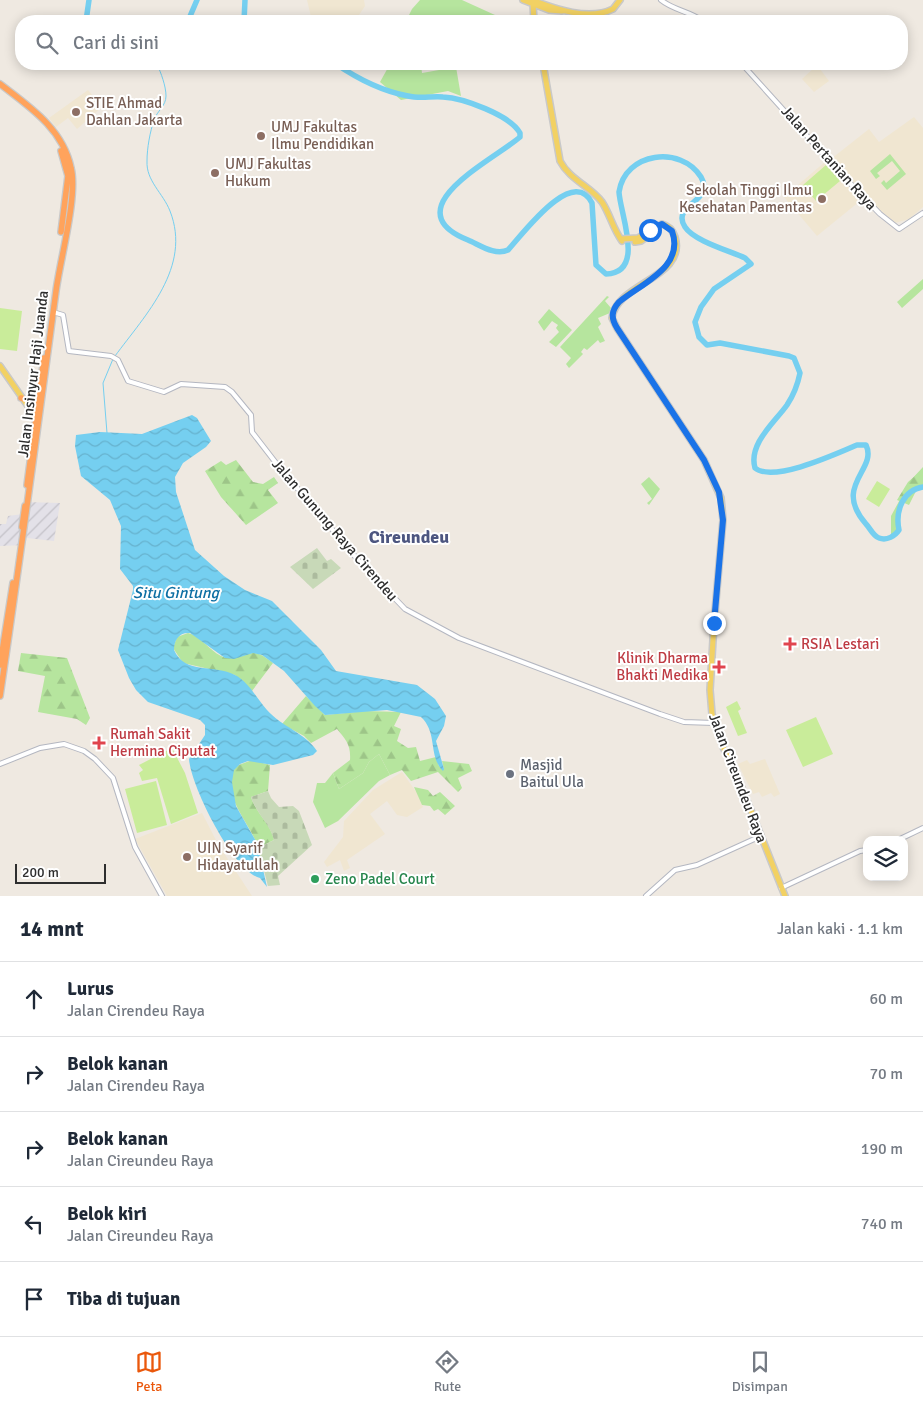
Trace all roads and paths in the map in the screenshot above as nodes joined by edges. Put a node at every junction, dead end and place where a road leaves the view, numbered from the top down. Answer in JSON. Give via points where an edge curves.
{"nodes":[{"id":1,"x":523,"y":0,"type":"edge"},
{"id":2,"x":620,"y":0,"type":"edge"},
{"id":3,"x":661,"y":0,"type":"edge"},
{"id":4,"x":532,"y":2,"type":"edge"},
{"id":5,"x":533,"y":15,"type":"edge"},
{"id":6,"x":694,"y":15,"type":"edge"},
{"id":7,"x":544,"y":70,"type":"edge"},
{"id":8,"x":748,"y":70,"type":"edge"},
{"id":9,"x":0,"y":84,"type":"edge"},
{"id":10,"x":0,"y":88,"type":"edge"},
{"id":11,"x":923,"y":212,"type":"edge"},
{"id":12,"x":53,"y":312,"type":"junction"},
{"id":13,"x":0,"y":366,"type":"edge"},
{"id":14,"x":39,"y":396,"type":"junction"},
{"id":15,"x":21,"y":398,"type":"junction"},
{"id":16,"x":37,"y":419,"type":"junction"},
{"id":17,"x":0,"y":665,"type":"edge"},
{"id":18,"x":0,"y":696,"type":"edge"},
{"id":19,"x":714,"y":723,"type":"junction"},
{"id":20,"x":0,"y":764,"type":"edge"},
{"id":21,"x":923,"y":828,"type":"edge"},
{"id":22,"x":761,"y":836,"type":"junction"},
{"id":23,"x":906,"y":836,"type":"edge"},
{"id":24,"x":863,"y":851,"type":"edge"},
{"id":25,"x":782,"y":888,"type":"junction"},
{"id":26,"x":162,"y":896,"type":"edge"},
{"id":27,"x":646,"y":896,"type":"edge"},
{"id":28,"x":785,"y":896,"type":"edge"}],
"edges":[{"from":1,"to":4,"type":"main road"},
{"from":2,"to":4,"type":"main road","via":[[606,12],[565,11]]},
{"from":3,"to":6,"type":"street","via":[[669,7]]},
{"from":4,"to":5,"type":"main road"},
{"from":7,"to":19,"type":"main road","name":"Jalan Cireundeu Raya","via":[[560,162],[568,174],[603,204],[625,240],[633,241],[656,226],[668,226],[672,231],[676,247],[672,260],[619,302],[612,318],[704,460],[721,498],[722,541],[710,690]]},
{"from":8,"to":11,"type":"street","name":"Jalan Pertanian Raya","via":[[886,219],[899,229]]},
{"from":9,"to":12,"type":"highway","name":"Jalan Insinyur Haji Juanda","via":[[45,120],[64,149],[72,170],[73,182]]},
{"from":10,"to":14,"type":"highway","name":"Jalan Insinyur Haji Juanda","via":[[30,109],[42,122],[62,151],[68,171]]},
{"from":12,"to":16,"type":"highway","name":"Jalan Insinyur Haji Juanda"},
{"from":12,"to":19,"type":"street","name":"Jalan Gunung Raya Cirendeu","via":[[64,315],[69,351],[114,358],[128,381],[166,392],[181,384],[222,386],[231,390],[252,416],[252,433],[276,463],[358,560],[411,614],[512,660],[660,714],[684,722]]},
{"from":13,"to":15,"type":"main road"},
{"from":14,"to":15,"type":"highway","via":[[31,401]]},
{"from":14,"to":16,"type":"highway","name":"Jalan Insinyur Haji Juanda"},
{"from":15,"to":16,"type":"main road"},
{"from":16,"to":17,"type":"highway","name":"Jalan Insinyur Haji Juanda"},
{"from":16,"to":18,"type":"highway","name":"Jalan Insinyur Haji Juanda","via":[[25,536]]},
{"from":19,"to":22,"type":"main road","name":"Jalan Cireundeu Raya"},
{"from":20,"to":26,"type":"street","via":[[40,748],[64,744],[96,759],[115,783],[135,847]]},
{"from":21,"to":23,"type":"street"},
{"from":22,"to":25,"type":"main road","name":"Jalan Cireundeu Raya"},
{"from":22,"to":27,"type":"street","via":[[697,865],[675,870]]},
{"from":24,"to":25,"type":"street"},
{"from":25,"to":28,"type":"main road","name":"Jalan Cireundeu Raya"}]}
